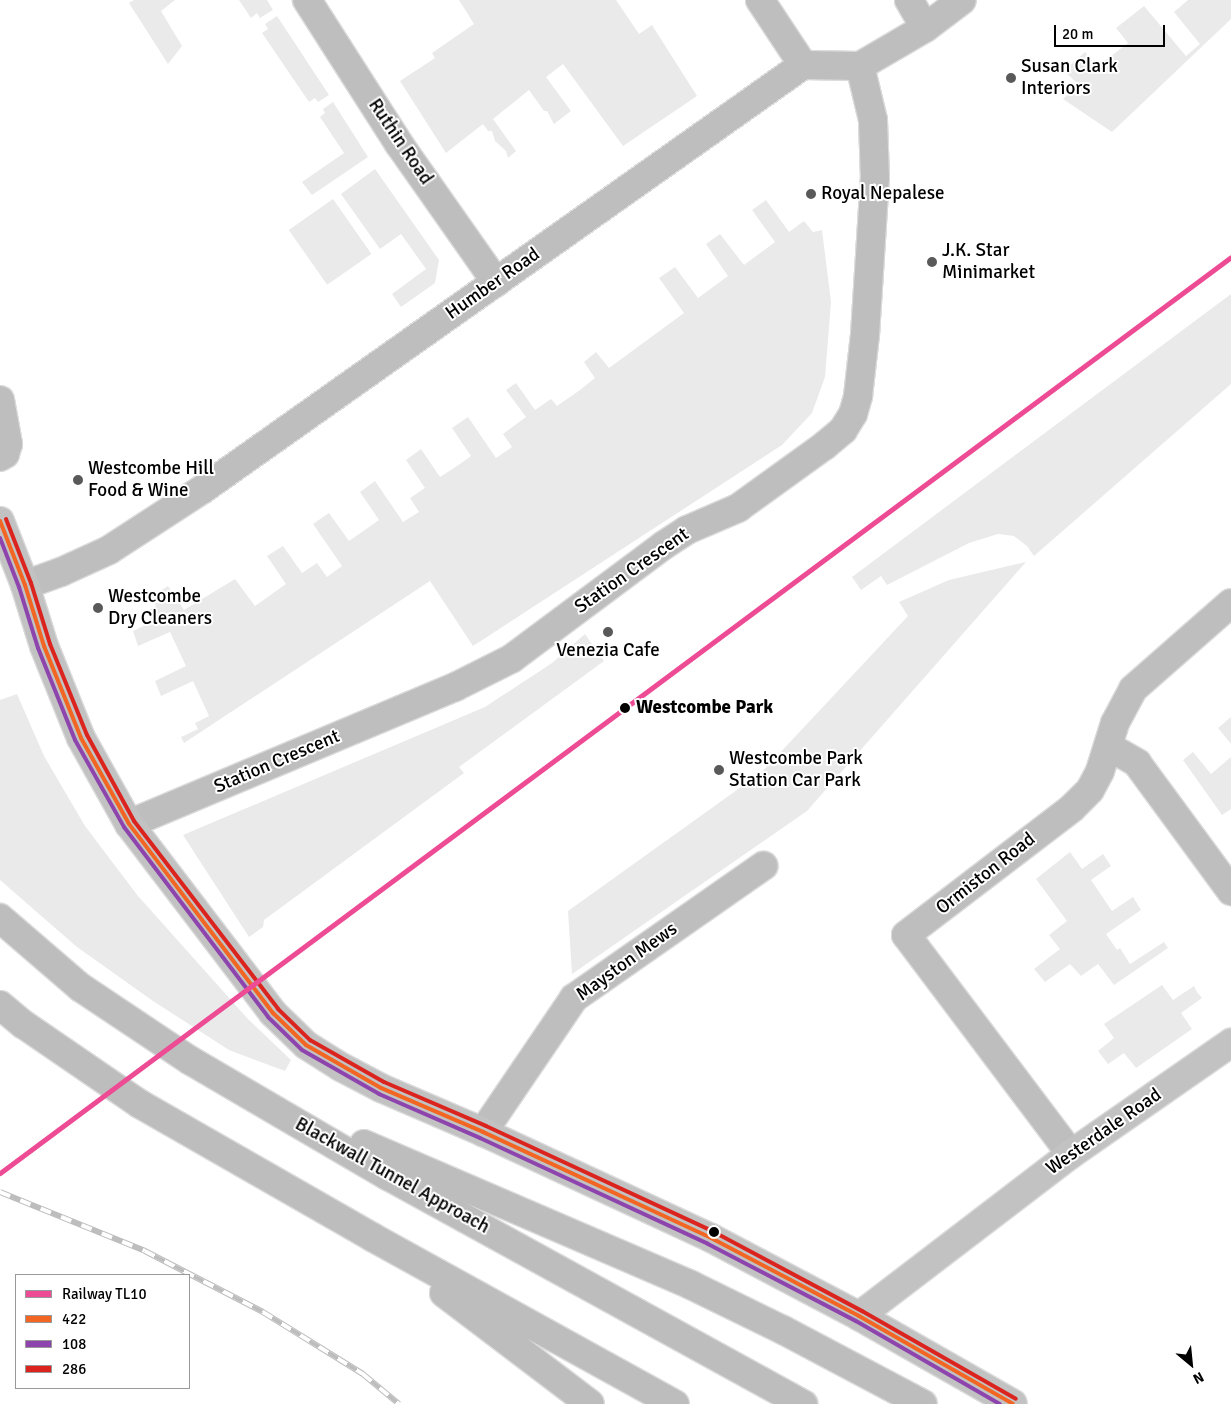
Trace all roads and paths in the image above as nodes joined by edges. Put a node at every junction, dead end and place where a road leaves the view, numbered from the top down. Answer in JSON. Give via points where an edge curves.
{"nodes":[{"id":1,"x":308,"y":0,"type":"edge"},
{"id":2,"x":760,"y":0,"type":"edge"},
{"id":3,"x":909,"y":0,"type":"edge"},
{"id":4,"x":962,"y":0,"type":"edge"},
{"id":5,"x":925,"y":28,"type":"junction"},
{"id":6,"x":803,"y":64,"type":"junction"},
{"id":7,"x":860,"y":66,"type":"junction"},
{"id":8,"x":496,"y":282,"type":"junction"},
{"id":9,"x":0,"y":400,"type":"edge"},
{"id":10,"x":0,"y":457,"type":"edge"},
{"id":11,"x":0,"y":521,"type":"edge"},
{"id":12,"x":25,"y":585,"type":"junction"},
{"id":13,"x":1231,"y":603,"type":"edge"},
{"id":14,"x":1108,"y":746,"type":"junction"},
{"id":15,"x":130,"y":824,"type":"junction"},
{"id":16,"x":763,"y":866,"type":"dead end"},
{"id":17,"x":1231,"y":891,"type":"edge"},
{"id":18,"x":0,"y":918,"type":"edge"},
{"id":19,"x":0,"y":1005,"type":"edge"},
{"id":20,"x":1231,"y":1043,"type":"edge"},
{"id":21,"x":191,"y":1061,"type":"junction"},
{"id":22,"x":483,"y":1132,"type":"junction"},
{"id":23,"x":1070,"y":1154,"type":"junction"},
{"id":24,"x":372,"y":1237,"type":"junction"},
{"id":25,"x":859,"y":1316,"type":"junction"},
{"id":26,"x":590,"y":1404,"type":"edge"},
{"id":27,"x":675,"y":1404,"type":"edge"},
{"id":28,"x":803,"y":1404,"type":"edge"},
{"id":29,"x":923,"y":1404,"type":"edge"},
{"id":30,"x":1013,"y":1404,"type":"edge"}],
"edges":[{"from":1,"to":8,"type":"street","name":"Ruthin Road","via":[[399,144]]},
{"from":2,"to":6,"type":"street"},
{"from":3,"to":5,"type":"street"},
{"from":4,"to":5,"type":"street"},
{"from":5,"to":7,"type":"street"},
{"from":6,"to":7,"type":"street"},
{"from":6,"to":8,"type":"street","name":"Humber Road"},
{"from":7,"to":15,"type":"street","name":"Station Crescent","via":[[873,120],[875,178],[858,396],[853,414],[843,430],[738,508],[687,530],[664,545],[511,659],[455,687]]},
{"from":8,"to":12,"type":"street","name":"Humber Road","via":[[146,527],[78,565]]},
{"from":9,"to":10,"type":"street","via":[[8,444],[5,454]]},
{"from":11,"to":12,"type":"street"},
{"from":12,"to":15,"type":"street","via":[[44,646],[81,738]]},
{"from":13,"to":14,"type":"street","name":"Ormiston Road","via":[[1133,689],[1123,705]]},
{"from":14,"to":17,"type":"street","via":[[1137,763]]},
{"from":14,"to":23,"type":"street","name":"Ormiston Road","via":[[1090,790],[1072,808],[906,936]]},
{"from":15,"to":22,"type":"street","via":[[273,1013],[306,1045],[341,1068],[381,1088]]},
{"from":16,"to":22,"type":"street","name":"Mayston Mews","via":[[574,998]]},
{"from":18,"to":21,"type":"highway","name":"Blackwall Tunnel Approach","via":[[80,987]]},
{"from":19,"to":24,"type":"highway","via":[[140,1104]]},
{"from":20,"to":23,"type":"street","name":"Westerdale Road"},
{"from":21,"to":28,"type":"highway","name":"Blackwall Tunnel Approach","via":[[388,1176]]},
{"from":21,"to":29,"type":"highway","via":[[398,1160],[691,1285]]},
{"from":22,"to":25,"type":"street","via":[[711,1238]]},
{"from":23,"to":25,"type":"street","name":"Westerdale Road"},
{"from":24,"to":26,"type":"highway"},
{"from":24,"to":27,"type":"highway"},
{"from":25,"to":30,"type":"street"}]}
